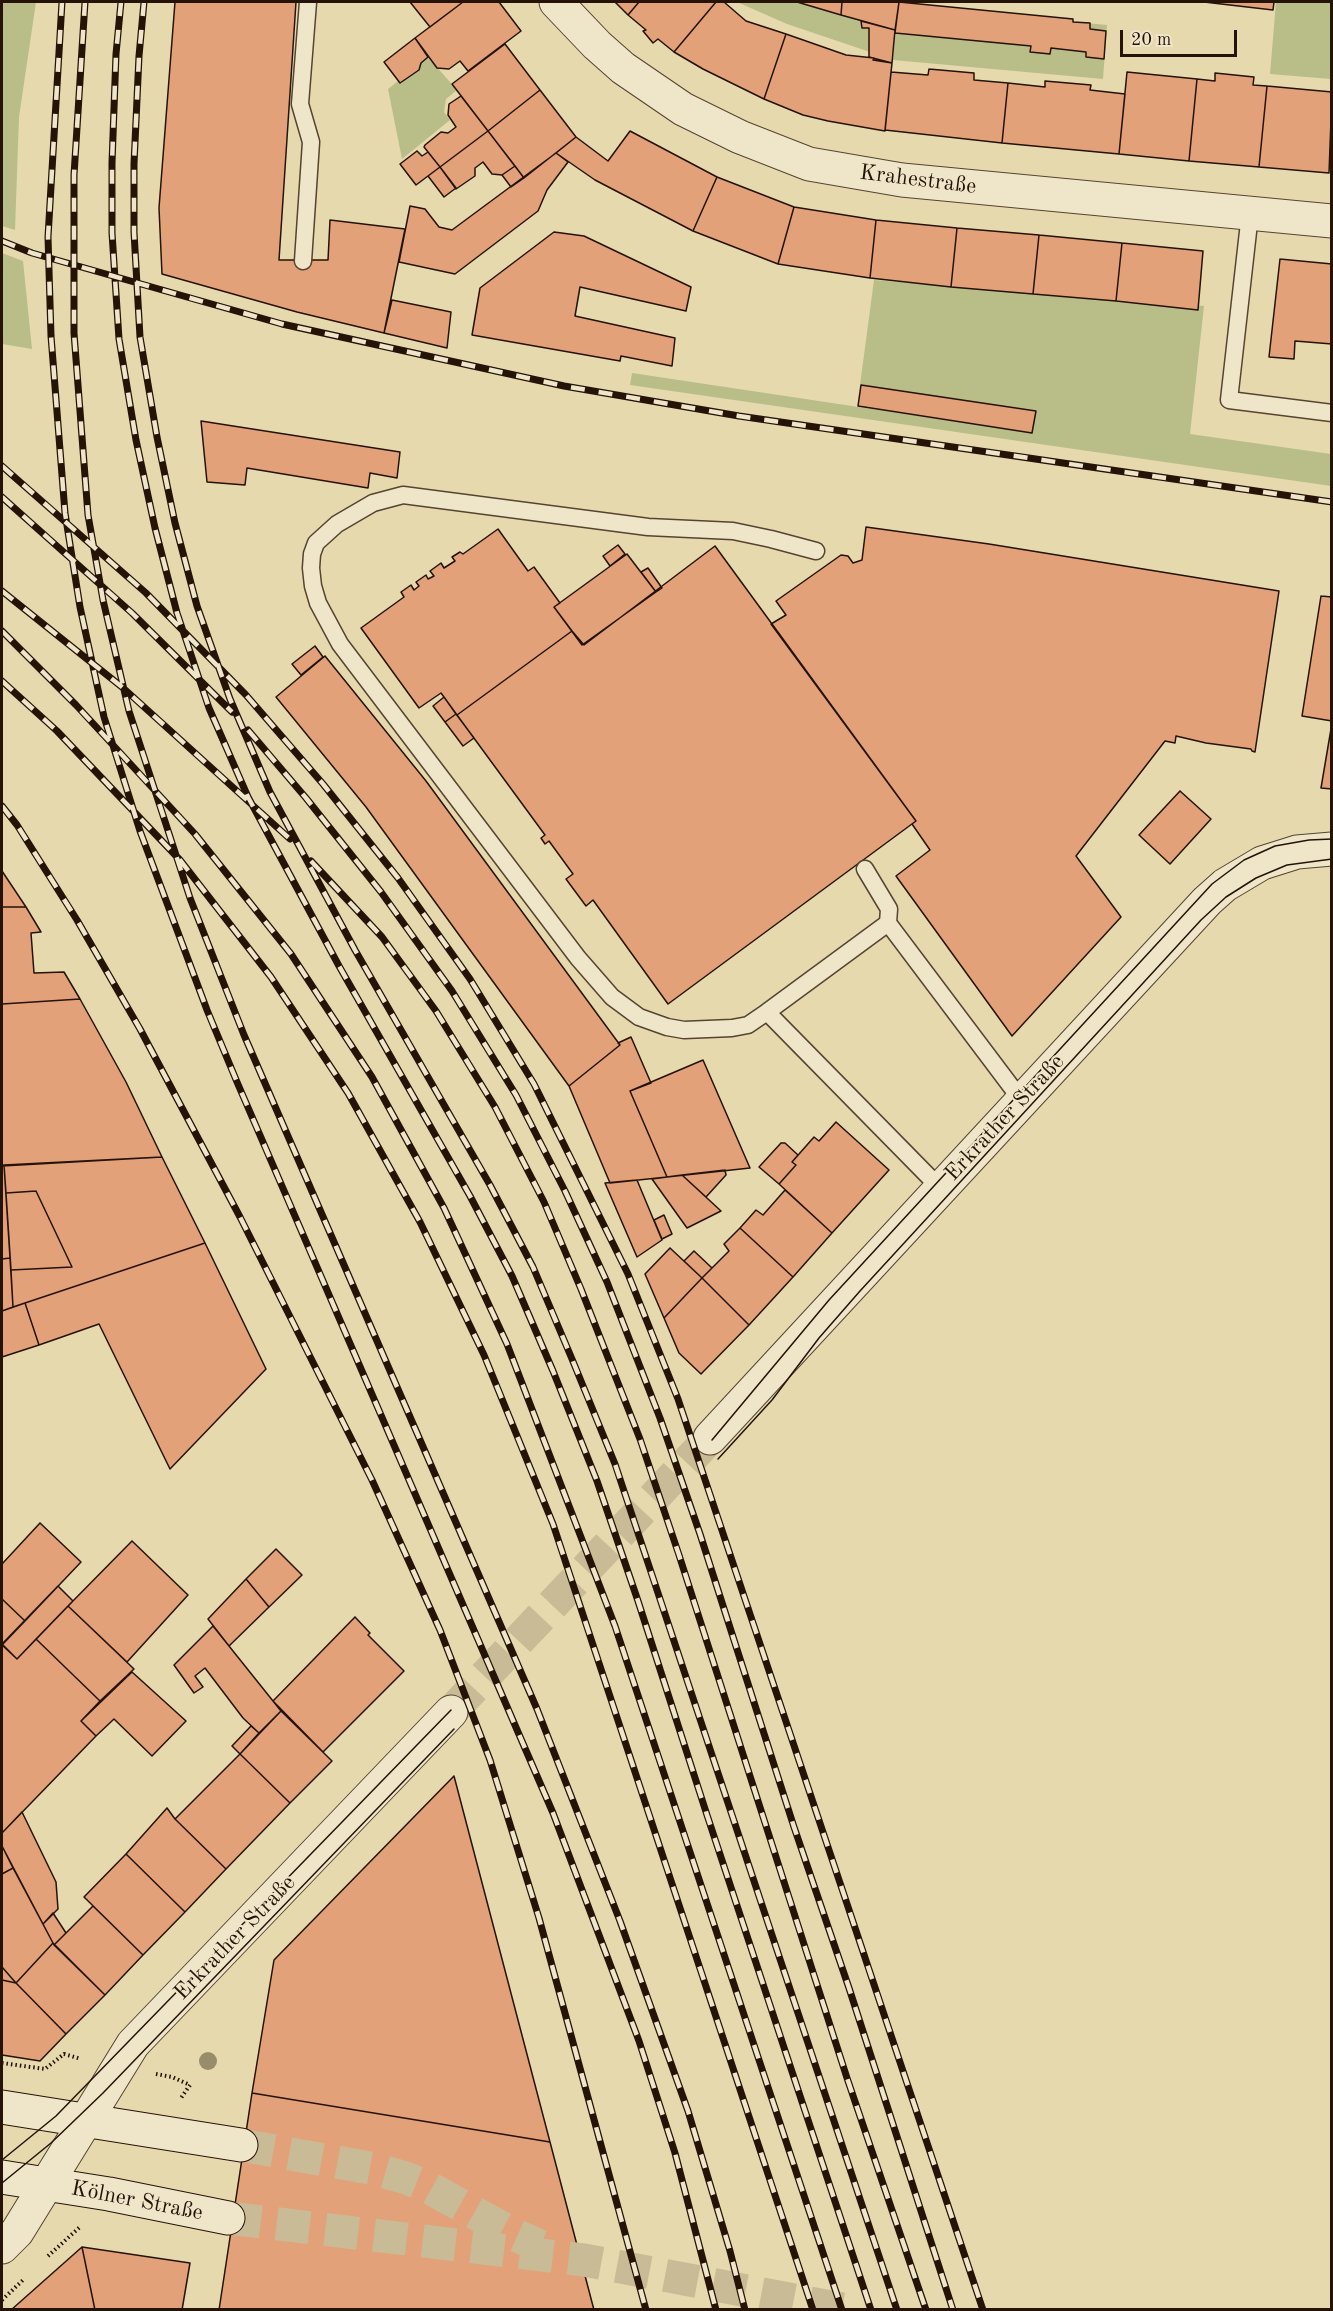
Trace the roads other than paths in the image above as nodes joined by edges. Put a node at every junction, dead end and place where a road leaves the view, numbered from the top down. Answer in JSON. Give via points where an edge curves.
{"nodes":[{"id":1,"x":308,"y":2,"type":"edge"},
{"id":2,"x":556,"y":2,"type":"edge"},
{"id":3,"x":1250,"y":214,"type":"junction"},
{"id":4,"x":1332,"y":221,"type":"edge"},
{"id":5,"x":303,"y":261,"type":"dead end"},
{"id":6,"x":1332,"y":413,"type":"edge"},
{"id":7,"x":816,"y":551,"type":"dead end"},
{"id":8,"x":1332,"y":849,"type":"edge"},
{"id":9,"x":866,"y":869,"type":"dead end"},
{"id":10,"x":888,"y":923,"type":"junction"},
{"id":11,"x":767,"y":1012,"type":"junction"},
{"id":12,"x":1022,"y":1101,"type":"junction"},
{"id":13,"x":940,"y":1188,"type":"junction"},
{"id":14,"x":710,"y":1438,"type":"tunnel mouth"},
{"id":15,"x":451,"y":1712,"type":"tunnel mouth"},
{"id":16,"x":2,"y":2107,"type":"edge"},
{"id":17,"x":86,"y":2120,"type":"junction"},
{"id":18,"x":240,"y":2145,"type":"tunnel mouth"},
{"id":19,"x":2,"y":2177,"type":"edge"},
{"id":20,"x":46,"y":2184,"type":"junction"},
{"id":21,"x":228,"y":2218,"type":"tunnel mouth"},
{"id":22,"x":2,"y":2247,"type":"edge"}],
"edges":[{"from":1,"to":5,"type":"lane","via":[[300,104],[311,142]]},
{"from":2,"to":3,"type":"street","name":"Krahestraße","via":[[623,68],[683,109],[809,164],[902,180]]},
{"from":3,"to":4,"type":"street","name":"Krahestraße"},
{"from":3,"to":6,"type":"lane","via":[[1229,400]]},
{"from":7,"to":11,"type":"lane","via":[[745,533],[648,527],[403,495],[373,503],[337,524],[316,543],[311,560],[315,595],[340,644],[612,997],[639,1017],[675,1029],[732,1028],[753,1023]]},
{"from":8,"to":12,"type":"street","name":"Erkrather Straße","via":[[1280,856],[1225,885]]},
{"from":9,"to":10,"type":"lane","via":[[889,909]]},
{"from":10,"to":11,"type":"lane"},
{"from":10,"to":12,"type":"lane"},
{"from":11,"to":13,"type":"lane"},
{"from":12,"to":13,"type":"street","name":"Erkrather Straße"},
{"from":13,"to":14,"type":"street","name":"Erkrather Straße"},
{"from":15,"to":17,"type":"street","name":"Erkrather Straße","via":[[133,2044]]},
{"from":16,"to":17,"type":"street"},
{"from":17,"to":18,"type":"street"},
{"from":17,"to":20,"type":"street","name":"Erkrather Straße"},
{"from":19,"to":20,"type":"street","name":"Kölner Straße"},
{"from":20,"to":21,"type":"street","name":"Kölner Straße"},
{"from":20,"to":22,"type":"street","name":"Erkrather Straße","via":[[17,2232]]}]}
